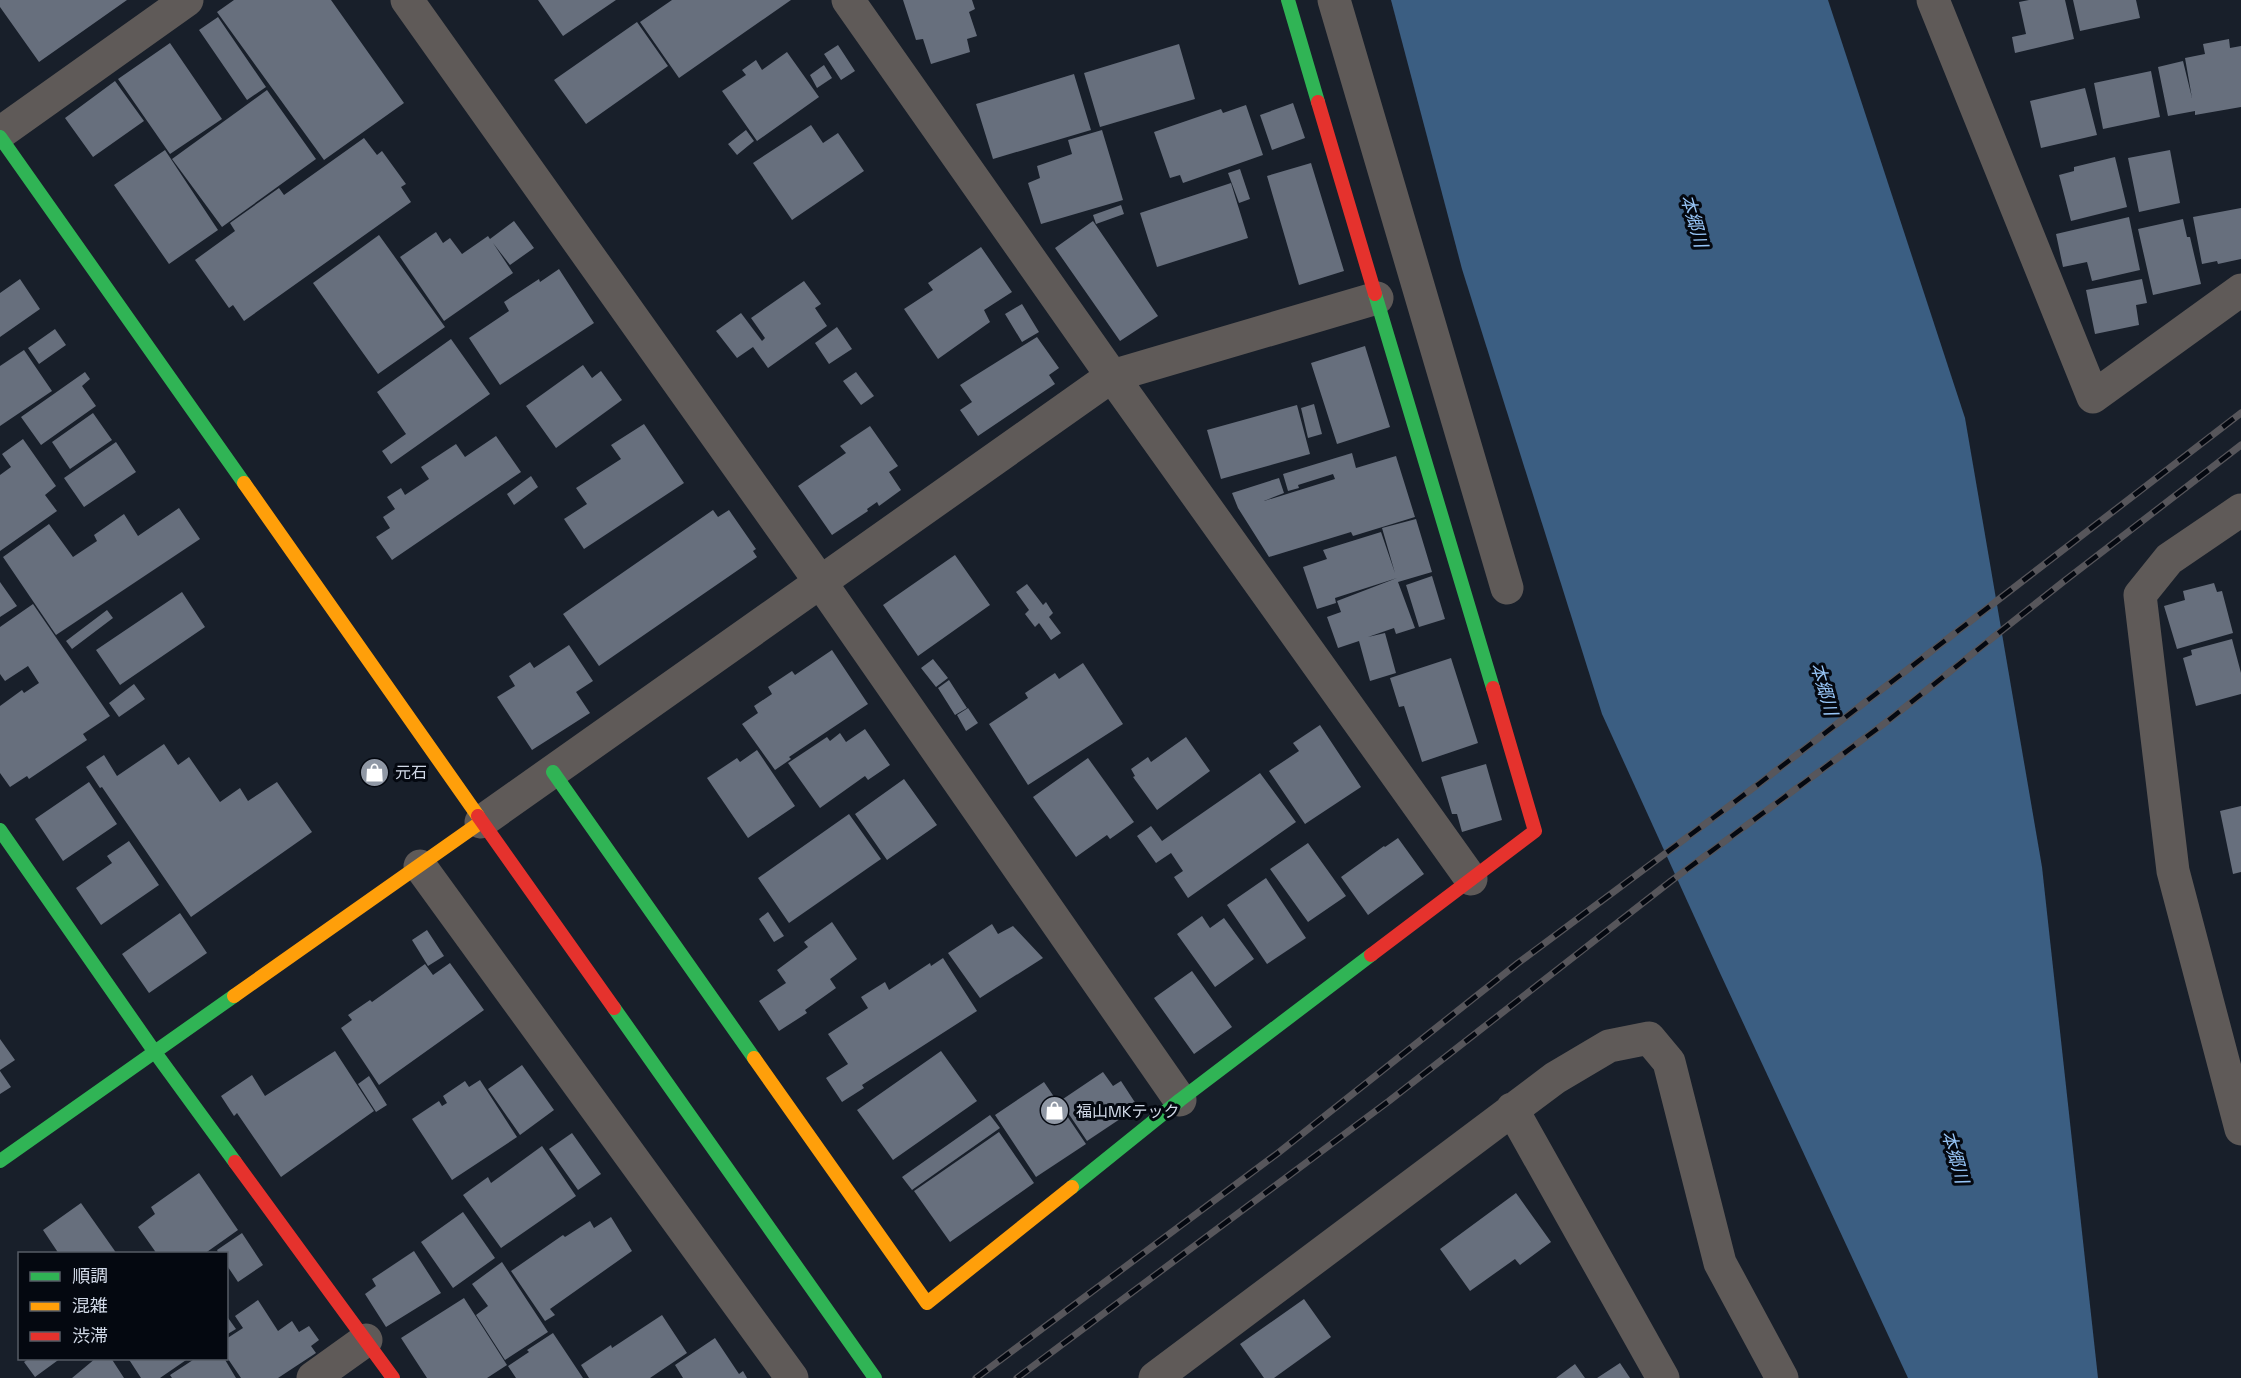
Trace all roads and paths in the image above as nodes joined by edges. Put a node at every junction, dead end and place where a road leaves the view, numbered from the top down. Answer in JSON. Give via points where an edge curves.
{"nodes":[{"id":1,"x":187,"y":0,"type":"edge"},
{"id":2,"x":407,"y":0,"type":"edge"},
{"id":3,"x":848,"y":0,"type":"edge"},
{"id":4,"x":1288,"y":0,"type":"edge"},
{"id":5,"x":1334,"y":0,"type":"edge"},
{"id":6,"x":1933,"y":0,"type":"edge"},
{"id":7,"x":0,"y":135,"type":"edge"},
{"id":8,"x":2241,"y":290,"type":"edge"},
{"id":9,"x":1377,"y":298,"type":"junction"},
{"id":10,"x":1112,"y":376,"type":"junction"},
{"id":11,"x":2241,"y":510,"type":"edge"},
{"id":12,"x":821,"y":583,"type":"junction"},
{"id":13,"x":1507,"y":588,"type":"dead end"},
{"id":14,"x":553,"y":772,"type":"junction"},
{"id":15,"x":481,"y":822,"type":"junction"},
{"id":16,"x":0,"y":830,"type":"edge"},
{"id":17,"x":420,"y":866,"type":"junction"},
{"id":18,"x":1471,"y":879,"type":"junction"},
{"id":19,"x":154,"y":1052,"type":"junction"},
{"id":20,"x":1180,"y":1100,"type":"junction"},
{"id":21,"x":1512,"y":1109,"type":"junction"},
{"id":22,"x":2241,"y":1129,"type":"edge"},
{"id":23,"x":0,"y":1161,"type":"edge"},
{"id":24,"x":366,"y":1340,"type":"junction"},
{"id":25,"x":313,"y":1378,"type":"edge"},
{"id":26,"x":393,"y":1378,"type":"edge"},
{"id":27,"x":792,"y":1378,"type":"edge"},
{"id":28,"x":875,"y":1378,"type":"edge"},
{"id":29,"x":1155,"y":1378,"type":"edge"},
{"id":30,"x":1663,"y":1378,"type":"edge"},
{"id":31,"x":1782,"y":1378,"type":"edge"}],
"edges":[{"from":1,"to":7,"type":"street"},
{"from":2,"to":12,"type":"street"},
{"from":3,"to":10,"type":"street"},
{"from":4,"to":9,"type":"street"},
{"from":5,"to":13,"type":"street"},
{"from":6,"to":8,"type":"street","via":[[2093,397]]},
{"from":7,"to":15,"type":"street"},
{"from":9,"to":10,"type":"street"},
{"from":9,"to":18,"type":"street","via":[[1535,831]]},
{"from":10,"to":12,"type":"street"},
{"from":10,"to":18,"type":"street"},
{"from":11,"to":22,"type":"street","via":[[2169,559],[2140,595],[2173,871]]},
{"from":12,"to":14,"type":"street"},
{"from":12,"to":20,"type":"street"},
{"from":14,"to":15,"type":"street"},
{"from":14,"to":20,"type":"street","via":[[927,1303]]},
{"from":15,"to":17,"type":"street"},
{"from":15,"to":28,"type":"street"},
{"from":16,"to":19,"type":"street"},
{"from":17,"to":19,"type":"street"},
{"from":17,"to":27,"type":"street"},
{"from":18,"to":20,"type":"street"},
{"from":19,"to":23,"type":"street"},
{"from":19,"to":24,"type":"street"},
{"from":21,"to":29,"type":"street"},
{"from":21,"to":30,"type":"street"},
{"from":21,"to":31,"type":"street","via":[[1609,1046],[1649,1038],[1669,1062],[1720,1263]]},
{"from":24,"to":25,"type":"street"},
{"from":24,"to":26,"type":"street"}]}
